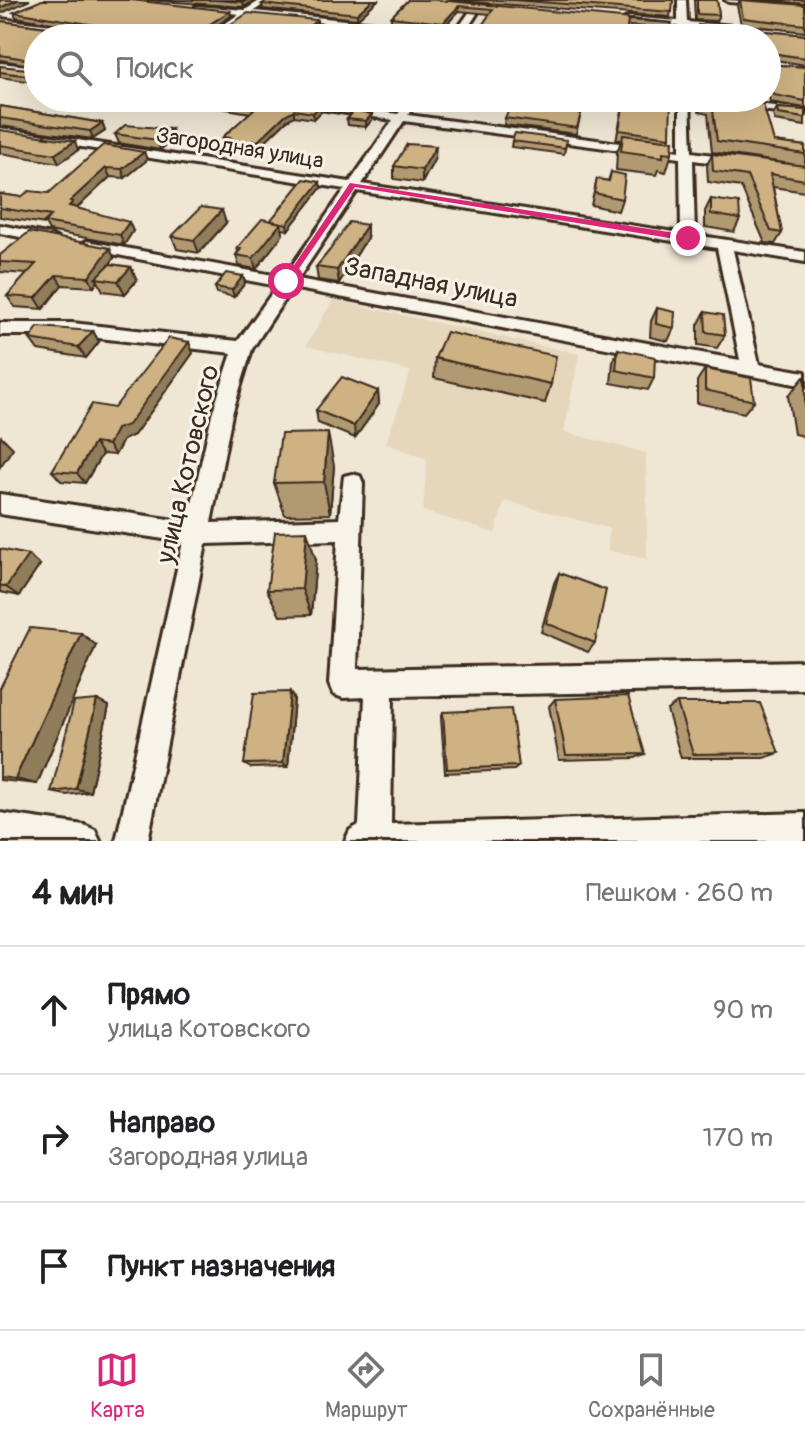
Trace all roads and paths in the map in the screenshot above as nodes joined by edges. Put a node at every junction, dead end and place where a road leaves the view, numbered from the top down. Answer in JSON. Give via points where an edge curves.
{"nodes":[{"id":1,"x":266,"y":0,"type":"edge"},
{"id":2,"x":682,"y":0,"type":"edge"},
{"id":3,"x":729,"y":0,"type":"edge"},
{"id":4,"x":481,"y":3,"type":"edge"},
{"id":5,"x":461,"y":4,"type":"edge"},
{"id":6,"x":183,"y":6,"type":"edge"},
{"id":7,"x":805,"y":6,"type":"edge"},
{"id":8,"x":494,"y":7,"type":"edge"},
{"id":9,"x":15,"y":12,"type":"edge"},
{"id":10,"x":246,"y":13,"type":"junction"},
{"id":11,"x":620,"y":18,"type":"edge"},
{"id":12,"x":0,"y":20,"type":"edge"},
{"id":13,"x":31,"y":24,"type":"edge"},
{"id":14,"x":229,"y":24,"type":"edge"},
{"id":15,"x":347,"y":24,"type":"edge"},
{"id":16,"x":466,"y":24,"type":"edge"},
{"id":17,"x":683,"y":24,"type":"joint"},
{"id":18,"x":781,"y":33,"type":"edge"},
{"id":19,"x":805,"y":35,"type":"edge"},
{"id":20,"x":0,"y":66,"type":"edge"},
{"id":21,"x":24,"y":69,"type":"edge"},
{"id":22,"x":781,"y":109,"type":"edge"},
{"id":23,"x":361,"y":112,"type":"edge"},
{"id":24,"x":404,"y":112,"type":"edge"},
{"id":25,"x":682,"y":112,"type":"edge"},
{"id":26,"x":805,"y":112,"type":"edge"},
{"id":27,"x":400,"y":117,"type":"junction"},
{"id":28,"x":0,"y":131,"type":"edge"},
{"id":29,"x":686,"y":155,"type":"junction"},
{"id":30,"x":745,"y":163,"type":"edge"},
{"id":31,"x":353,"y":184,"type":"junction"},
{"id":32,"x":0,"y":229,"type":"edge"},
{"id":33,"x":688,"y":238,"type":"junction"},
{"id":34,"x":724,"y":244,"type":"junction"},
{"id":35,"x":805,"y":257,"type":"edge"},
{"id":36,"x":286,"y":281,"type":"junction"},
{"id":37,"x":0,"y":329,"type":"edge"},
{"id":38,"x":243,"y":348,"type":"junction"},
{"id":39,"x":751,"y":368,"type":"junction"},
{"id":40,"x":805,"y":379,"type":"edge"},
{"id":41,"x":352,"y":483,"type":"dead end"},
{"id":42,"x":0,"y":504,"type":"edge"},
{"id":43,"x":350,"y":529,"type":"junction"},
{"id":44,"x":199,"y":534,"type":"junction"},
{"id":45,"x":805,"y":675,"type":"edge"},
{"id":46,"x":379,"y":682,"type":"junction"},
{"id":47,"x":0,"y":829,"type":"edge"},
{"id":48,"x":805,"y":829,"type":"edge"},
{"id":49,"x":84,"y":841,"type":"edge"},
{"id":50,"x":132,"y":841,"type":"edge"},
{"id":51,"x":361,"y":841,"type":"edge"},
{"id":52,"x":375,"y":841,"type":"edge"}],
"edges":[{"from":1,"to":10,"type":"street"},
{"from":2,"to":17,"type":"street"},
{"from":3,"to":7,"type":"street"},
{"from":4,"to":5,"type":"street"},
{"from":4,"to":8,"type":"street"},
{"from":4,"to":16,"type":"street"},
{"from":6,"to":10,"type":"street"},
{"from":9,"to":12,"type":"street"},
{"from":10,"to":14,"type":"street"},
{"from":10,"to":15,"type":"street"},
{"from":11,"to":17,"type":"street"},
{"from":12,"to":13,"type":"street"},
{"from":18,"to":19,"type":"street"},
{"from":20,"to":21,"type":"street"},
{"from":22,"to":26,"type":"street"},
{"from":23,"to":27,"type":"street"},
{"from":24,"to":27,"type":"street","name":"улица Котовского"},
{"from":25,"to":29,"type":"street"},
{"from":27,"to":29,"type":"street"},
{"from":27,"to":31,"type":"street","name":"улица Котовского"},
{"from":28,"to":31,"type":"street","name":"Загородная улица"},
{"from":29,"to":30,"type":"street"},
{"from":29,"to":33,"type":"street"},
{"from":31,"to":33,"type":"street","name":"Загородная улица"},
{"from":31,"to":36,"type":"street","name":"улица Котовского"},
{"from":32,"to":36,"type":"street","name":"Западная улица"},
{"from":33,"to":34,"type":"street","name":"Загородная улица"},
{"from":34,"to":35,"type":"street","name":"Загородная улица"},
{"from":34,"to":39,"type":"street"},
{"from":36,"to":38,"type":"street","name":"улица Котовского"},
{"from":36,"to":39,"type":"street","name":"Западная улица"},
{"from":37,"to":38,"type":"street","via":[[72,329]]},
{"from":38,"to":44,"type":"street","name":"улица Котовского","via":[[222,414]]},
{"from":39,"to":40,"type":"street","name":"Западная улица"},
{"from":41,"to":43,"type":"street"},
{"from":42,"to":44,"type":"street"},
{"from":43,"to":44,"type":"street"},
{"from":43,"to":46,"type":"street","via":[[343,684]]},
{"from":44,"to":50,"type":"street","name":"улица Котовского"},
{"from":45,"to":46,"type":"street"},
{"from":46,"to":52,"type":"street"},
{"from":47,"to":49,"type":"street"},
{"from":48,"to":52,"type":"street"},
{"from":51,"to":52,"type":"street"}]}
